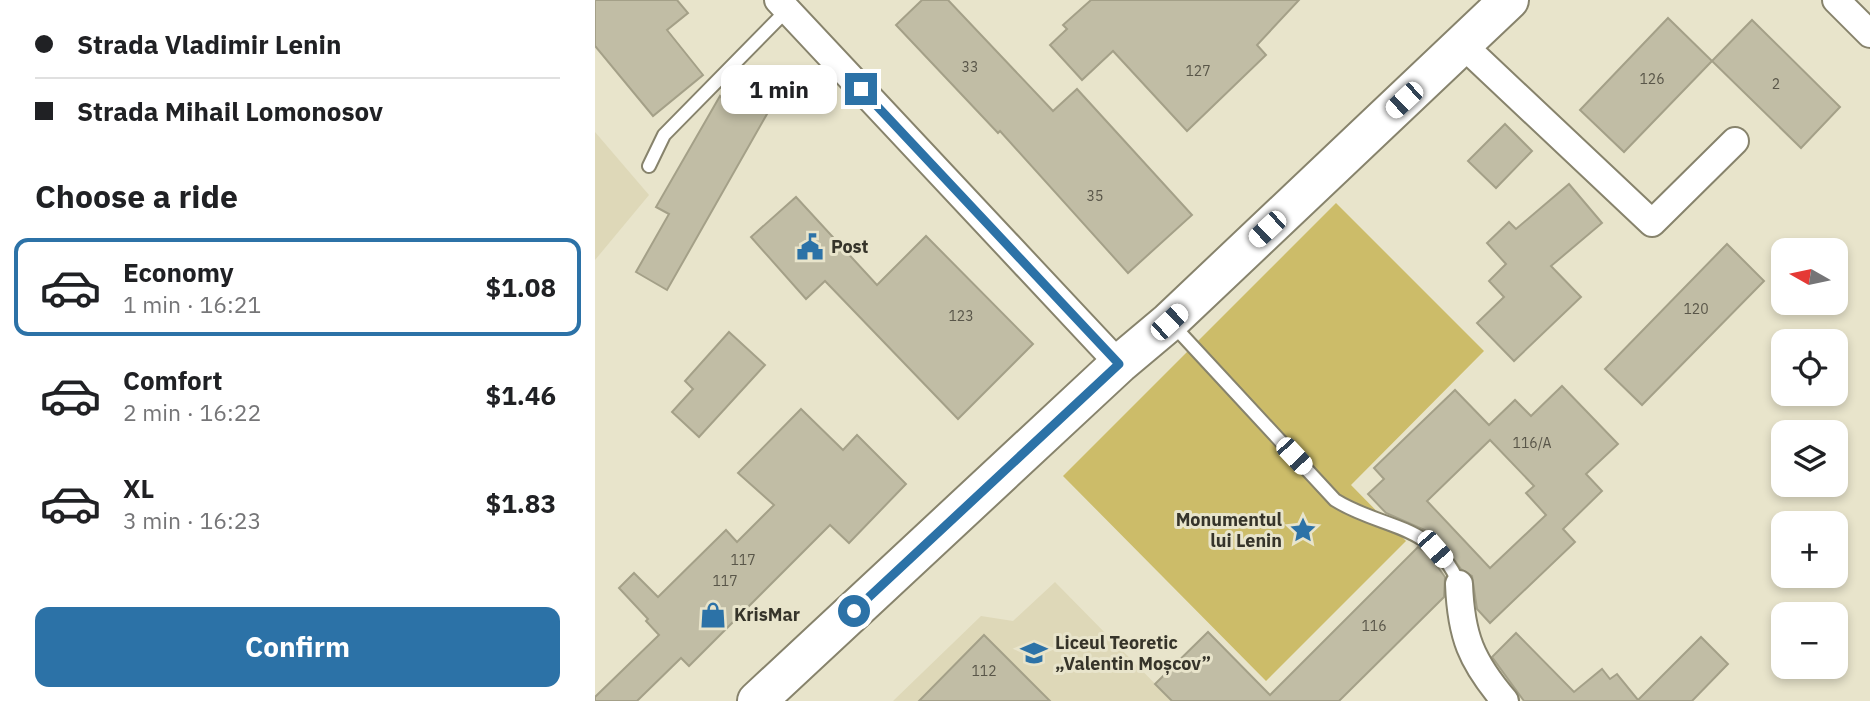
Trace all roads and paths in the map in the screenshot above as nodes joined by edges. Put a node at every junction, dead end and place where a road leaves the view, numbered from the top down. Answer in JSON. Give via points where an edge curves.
{"nodes":[{"id":1,"x":1509,"y":0,"type":"edge"},
{"id":2,"x":1836,"y":0,"type":"edge"},
{"id":3,"x":783,"y":5,"type":"edge"},
{"id":4,"x":1870,"y":34,"type":"edge"},
{"id":5,"x":1462,"y":44,"type":"junction"},
{"id":6,"x":1735,"y":141,"type":"dead end"},
{"id":7,"x":649,"y":166,"type":"dead end"},
{"id":8,"x":1169,"y":322,"type":"junction"},
{"id":9,"x":1119,"y":364,"type":"junction"},
{"id":10,"x":1459,"y":584,"type":"joint"},
{"id":11,"x":757,"y":701,"type":"edge"},
{"id":12,"x":1505,"y":701,"type":"edge"}],
"edges":[{"from":1,"to":5,"type":"main road"},
{"from":2,"to":4,"type":"street"},
{"from":3,"to":7,"type":"lane","via":[[664,135]]},
{"from":3,"to":9,"type":"street"},
{"from":5,"to":6,"type":"street","via":[[1652,223]]},
{"from":5,"to":8,"type":"main road"},
{"from":8,"to":9,"type":"main road"},
{"from":8,"to":10,"type":"lane","via":[[1335,500],[1354,512],[1419,536],[1453,569]]},
{"from":9,"to":11,"type":"main road"},
{"from":10,"to":12,"type":"street","via":[[1465,639],[1476,665]]}]}
